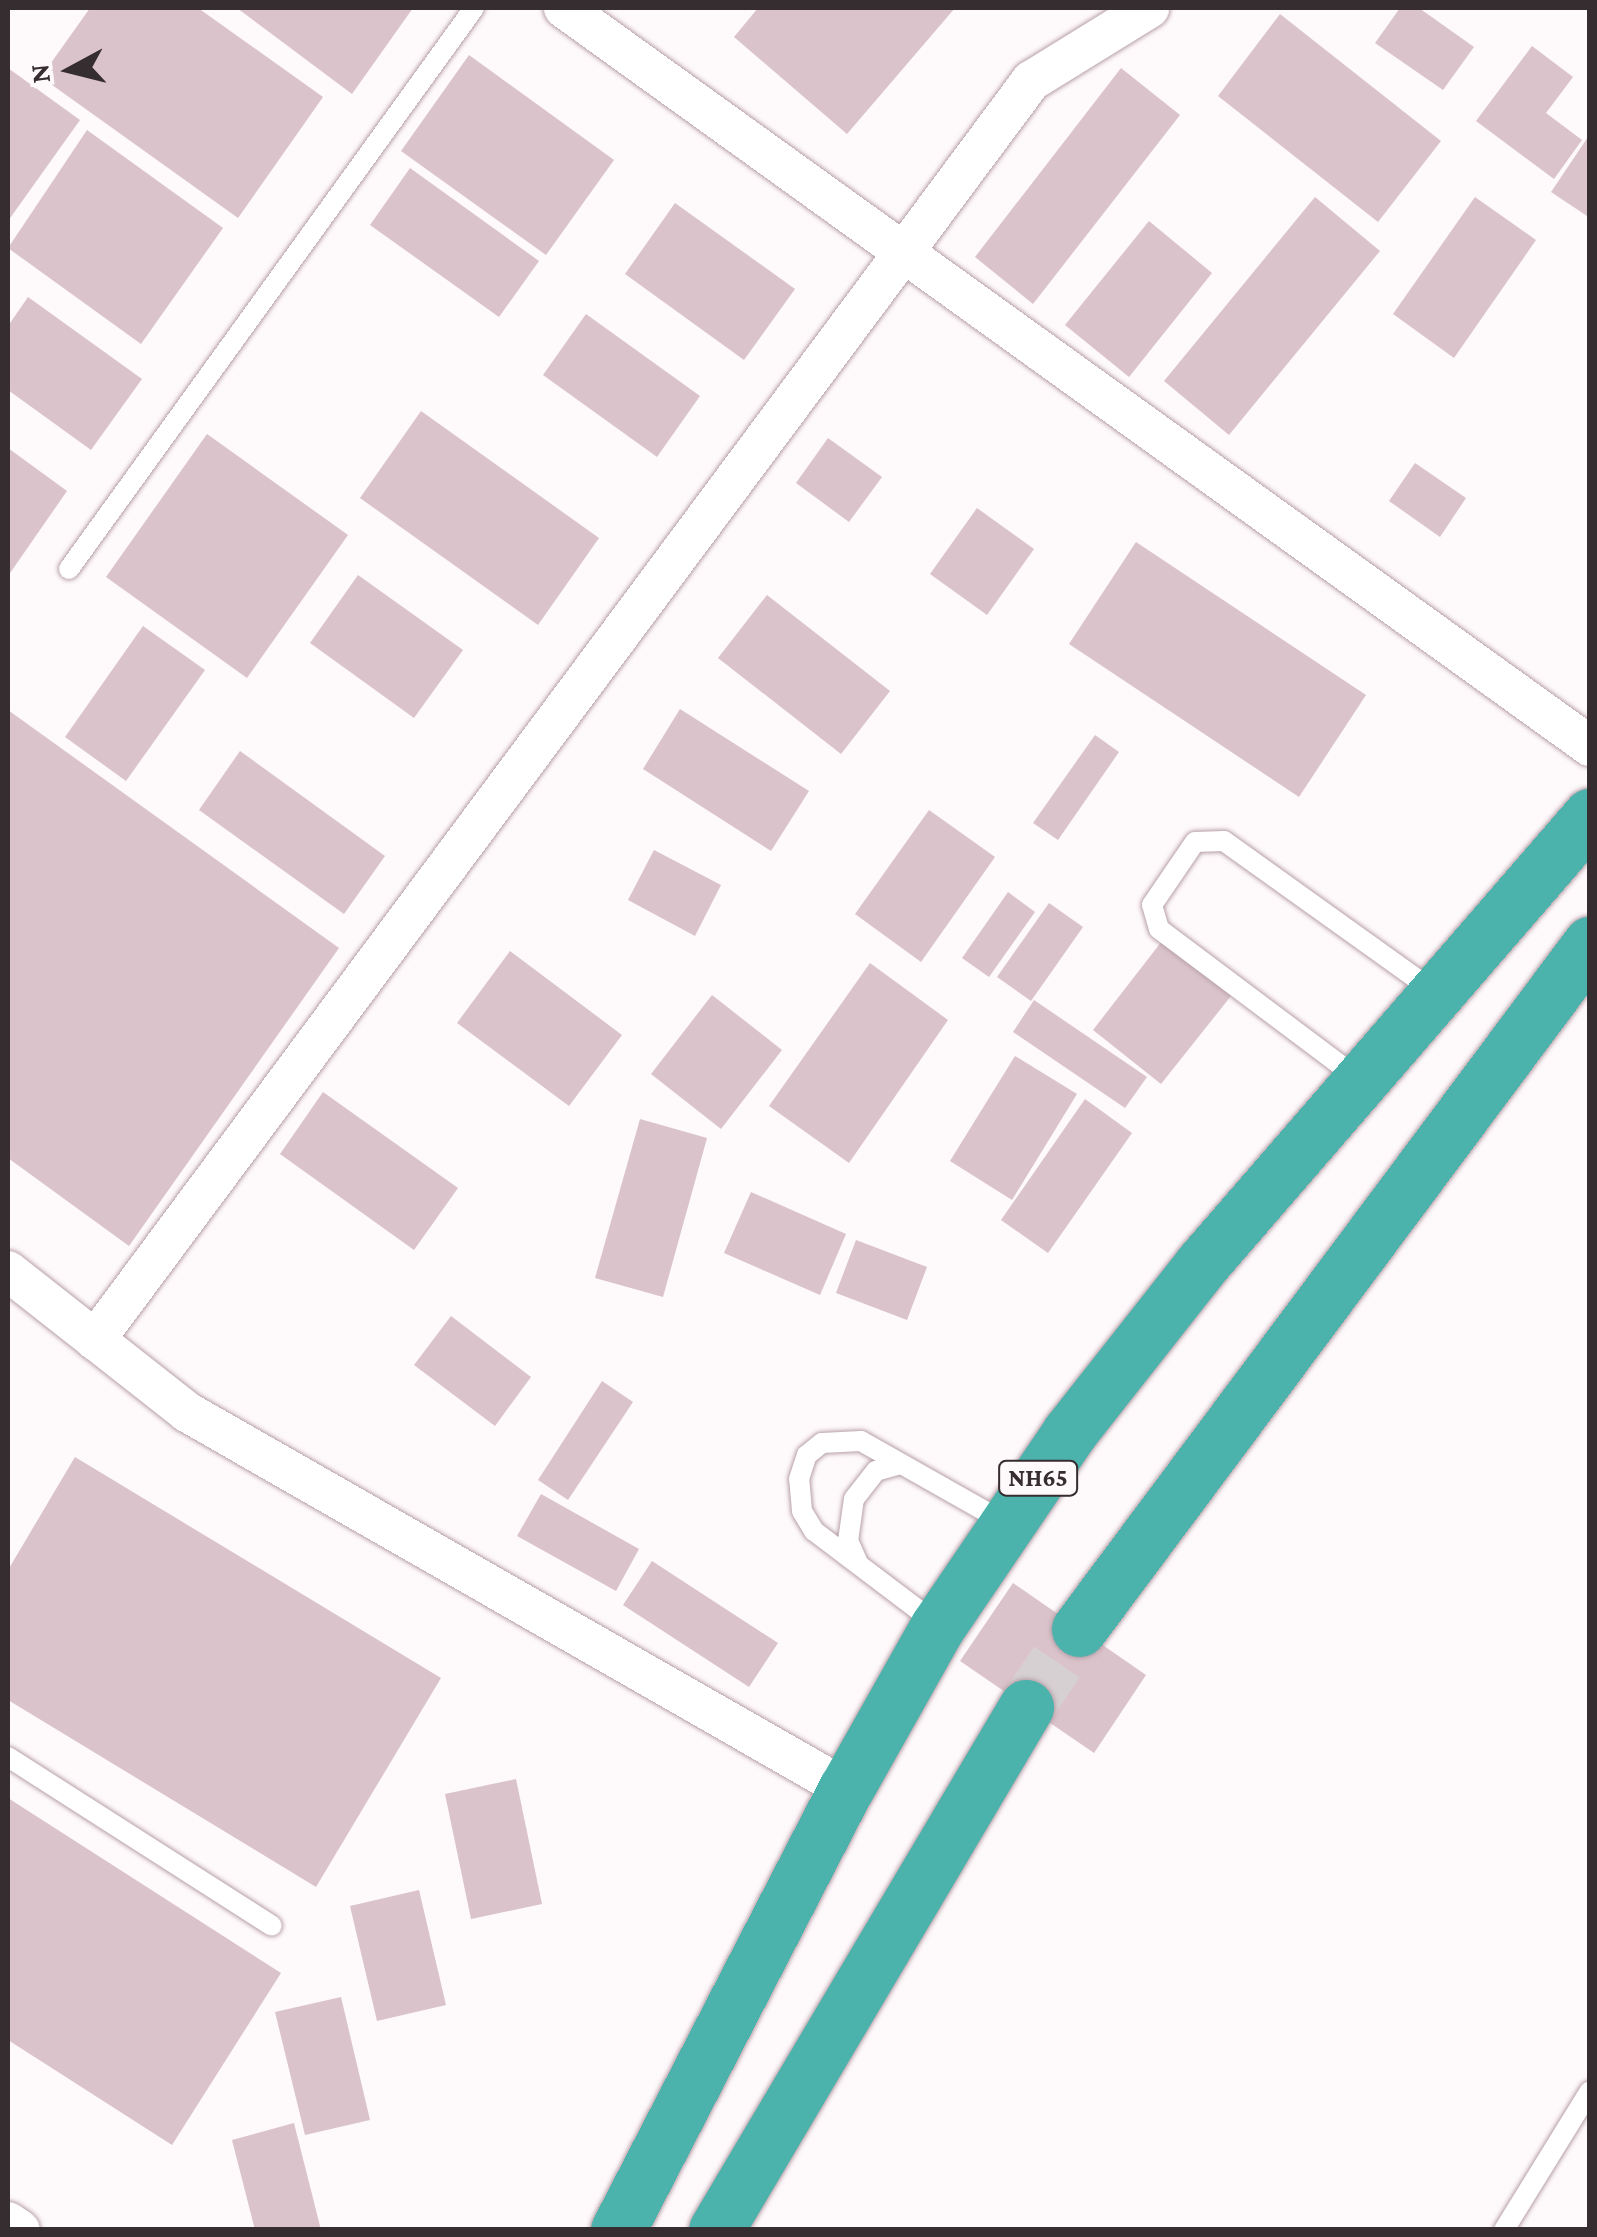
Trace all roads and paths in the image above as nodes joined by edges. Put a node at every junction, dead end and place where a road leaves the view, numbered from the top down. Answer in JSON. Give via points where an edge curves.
{"nodes":[{"id":1,"x":474,"y":8,"type":"edge"},
{"id":2,"x":564,"y":8,"type":"edge"},
{"id":3,"x":1149,"y":8,"type":"edge"},
{"id":4,"x":902,"y":250,"type":"junction"},
{"id":5,"x":69,"y":569,"type":"dead end"},
{"id":6,"x":1590,"y":746,"type":"edge"},
{"id":7,"x":1590,"y":816,"type":"edge"},
{"id":8,"x":1590,"y":944,"type":"edge"},
{"id":9,"x":1436,"y":993,"type":"junction"},
{"id":10,"x":1360,"y":1080,"type":"junction"},
{"id":11,"x":8,"y":1271,"type":"edge"},
{"id":12,"x":95,"y":1340,"type":"junction"},
{"id":13,"x":900,"y":1464,"type":"junction"},
{"id":14,"x":1007,"y":1524,"type":"junction"},
{"id":15,"x":859,"y":1565,"type":"junction"},
{"id":16,"x":938,"y":1626,"type":"junction"},
{"id":17,"x":1079,"y":1629,"type":"tunnel mouth"},
{"id":18,"x":1026,"y":1707,"type":"tunnel mouth"},
{"id":19,"x":8,"y":1757,"type":"edge"},
{"id":20,"x":846,"y":1790,"type":"junction"},
{"id":21,"x":272,"y":1926,"type":"dead end"},
{"id":22,"x":1590,"y":2091,"type":"edge"},
{"id":23,"x":8,"y":2222,"type":"edge"},
{"id":24,"x":20,"y":2230,"type":"edge"},
{"id":25,"x":618,"y":2230,"type":"edge"},
{"id":26,"x":716,"y":2230,"type":"edge"},
{"id":27,"x":1504,"y":2230,"type":"edge"}],
"edges":[{"from":1,"to":5,"type":"lane"},
{"from":2,"to":4,"type":"street"},
{"from":3,"to":4,"type":"street","via":[[1031,80]]},
{"from":4,"to":6,"type":"street"},
{"from":4,"to":12,"type":"street"},
{"from":7,"to":9,"type":"highway","number":"NH65"},
{"from":8,"to":17,"type":"highway"},
{"from":9,"to":10,"type":"highway","number":"NH65"},
{"from":9,"to":10,"type":"lane","via":[[1224,841],[1195,842],[1152,904],[1159,929]]},
{"from":10,"to":14,"type":"highway","number":"NH65","via":[[1202,1264]]},
{"from":11,"to":12,"type":"street"},
{"from":12,"to":20,"type":"street","via":[[187,1412]]},
{"from":13,"to":14,"type":"lane"},
{"from":13,"to":15,"type":"lane","via":[[864,1480],[854,1499],[848,1541]]},
{"from":13,"to":15,"type":"lane","via":[[862,1441],[837,1439],[807,1455],[798,1479],[802,1511],[814,1530]]},
{"from":14,"to":16,"type":"highway","number":"NH65"},
{"from":15,"to":16,"type":"lane"},
{"from":16,"to":20,"type":"highway","number":"NH65"},
{"from":18,"to":26,"type":"highway"},
{"from":19,"to":21,"type":"lane"},
{"from":20,"to":25,"type":"highway","number":"NH65"},
{"from":22,"to":27,"type":"lane"},
{"from":23,"to":24,"type":"street"}]}
